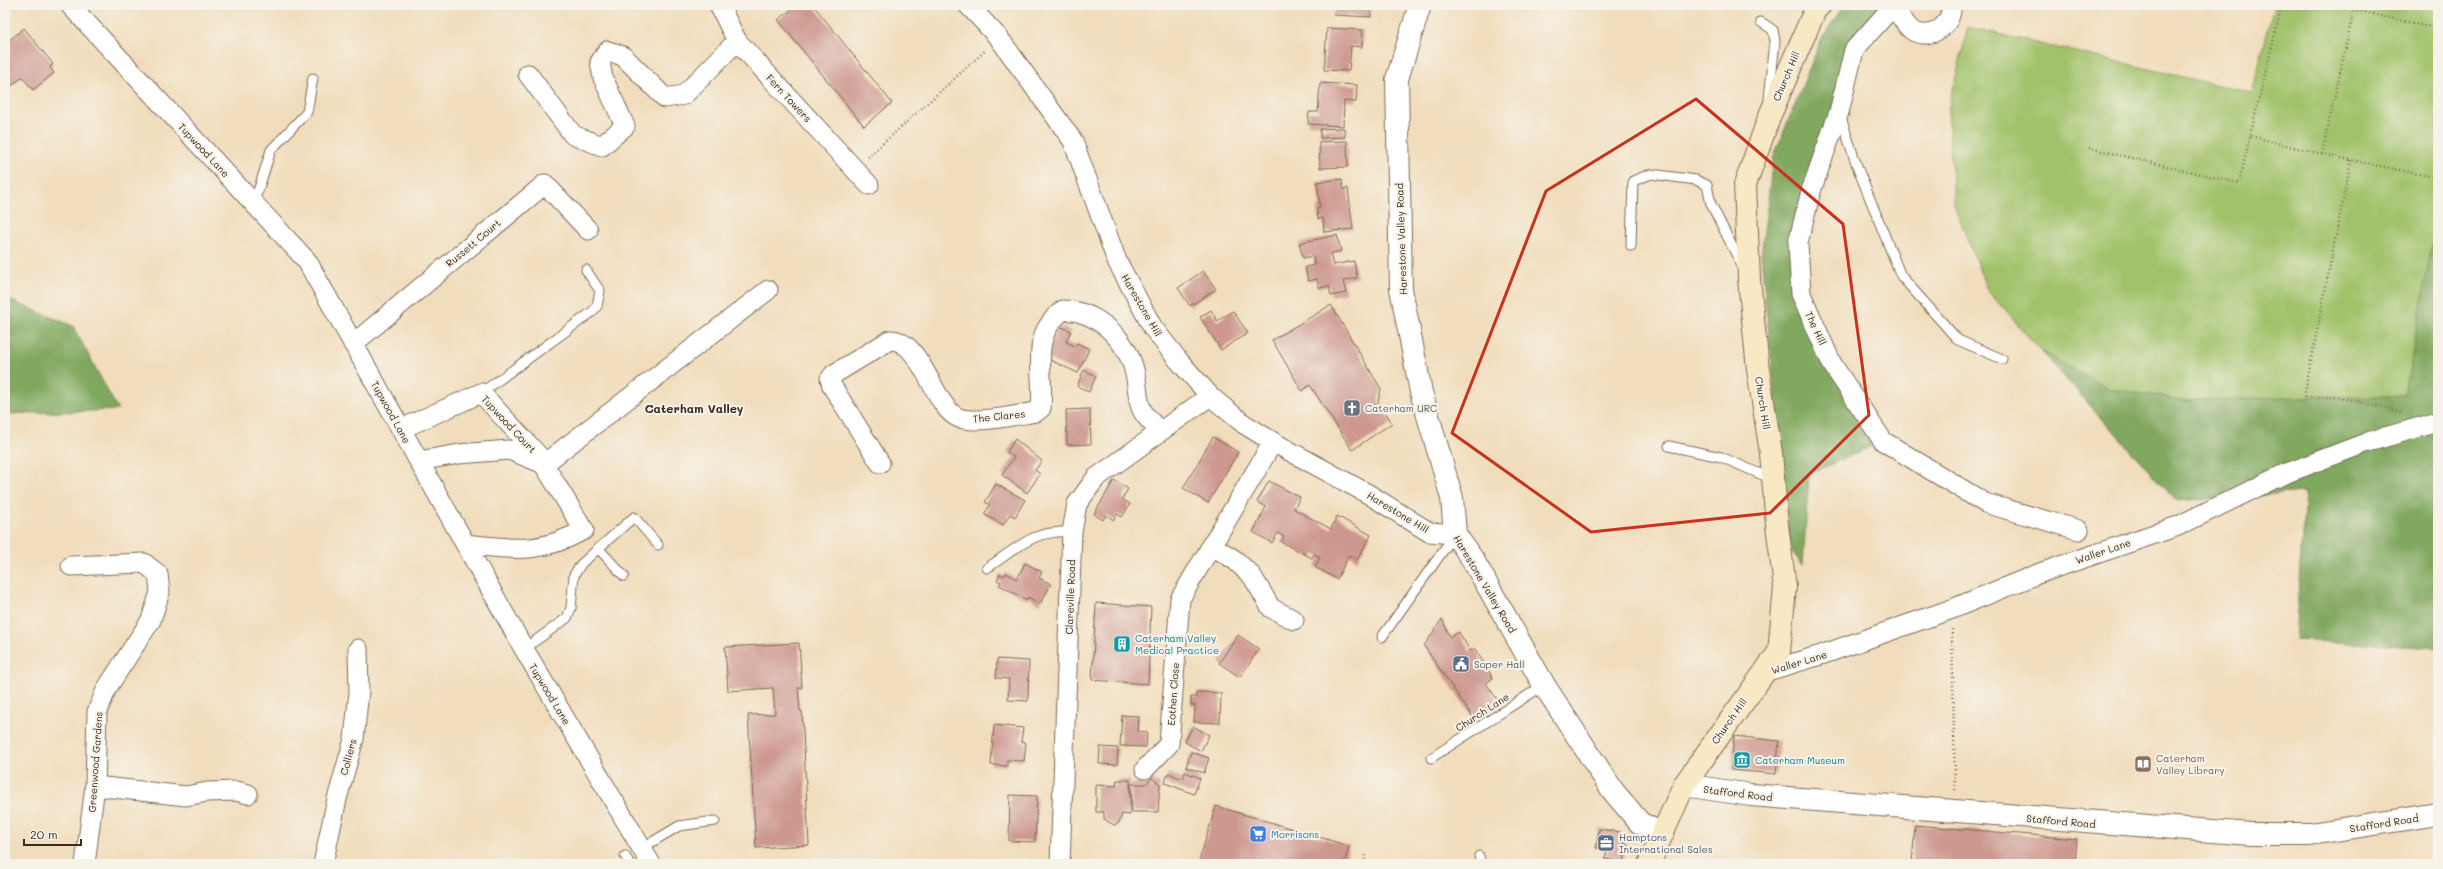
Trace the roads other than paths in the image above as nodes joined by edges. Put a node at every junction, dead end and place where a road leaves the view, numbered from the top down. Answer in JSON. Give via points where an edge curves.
{"nodes":[{"id":1,"x":70,"y":5,"type":"edge"},
{"id":2,"x":719,"y":5,"type":"edge"},
{"id":3,"x":968,"y":5,"type":"edge"},
{"id":4,"x":1420,"y":5,"type":"edge"},
{"id":5,"x":1820,"y":5,"type":"edge"},
{"id":6,"x":1951,"y":5,"type":"edge"},
{"id":7,"x":1894,"y":6,"type":"edge"},
{"id":8,"x":1761,"y":22,"type":"dead end"},
{"id":9,"x":737,"y":41,"type":"junction"},
{"id":10,"x":528,"y":74,"type":"dead end"},
{"id":11,"x":314,"y":78,"type":"dead end"},
{"id":12,"x":1839,"y":112,"type":"junction"},
{"id":13,"x":1770,"y":115,"type":"junction"},
{"id":14,"x":869,"y":185,"type":"dead end"},
{"id":15,"x":252,"y":201,"type":"junction"},
{"id":16,"x":588,"y":230,"type":"dead end"},
{"id":17,"x":1631,"y":246,"type":"dead end"},
{"id":18,"x":586,"y":270,"type":"dead end"},
{"id":19,"x":1749,"y":279,"type":"junction"},
{"id":20,"x":768,"y":290,"type":"dead end"},
{"id":21,"x":353,"y":344,"type":"junction"},
{"id":22,"x":2002,"y":359,"type":"dead end"},
{"id":23,"x":481,"y":393,"type":"junction"},
{"id":24,"x":1210,"y":396,"type":"junction"},
{"id":25,"x":2438,"y":422,"type":"edge"},
{"id":26,"x":401,"y":429,"type":"junction"},
{"id":27,"x":1160,"y":431,"type":"junction"},
{"id":28,"x":1273,"y":442,"type":"junction"},
{"id":29,"x":1669,"y":446,"type":"dead end"},
{"id":30,"x":419,"y":461,"type":"junction"},
{"id":31,"x":880,"y":463,"type":"dead end"},
{"id":32,"x":544,"y":464,"type":"junction"},
{"id":33,"x":1773,"y":480,"type":"junction"},
{"id":34,"x":2079,"y":530,"type":"dead end"},
{"id":35,"x":1072,"y":532,"type":"junction"},
{"id":36,"x":1454,"y":534,"type":"junction"},
{"id":37,"x":465,"y":544,"type":"junction"},
{"id":38,"x":658,"y":544,"type":"dead end"},
{"id":39,"x":1211,"y":545,"type":"junction"},
{"id":40,"x":598,"y":548,"type":"junction"},
{"id":41,"x":71,"y":566,"type":"dead end"},
{"id":42,"x":987,"y":568,"type":"dead end"},
{"id":43,"x":624,"y":576,"type":"dead end"},
{"id":44,"x":1294,"y":620,"type":"dead end"},
{"id":45,"x":1382,"y":637,"type":"dead end"},
{"id":46,"x":358,"y":649,"type":"dead end"},
{"id":47,"x":524,"y":649,"type":"junction"},
{"id":48,"x":1764,"y":672,"type":"junction"},
{"id":49,"x":1544,"y":685,"type":"junction"},
{"id":50,"x":1432,"y":758,"type":"dead end"},
{"id":51,"x":1145,"y":769,"type":"dead end"},
{"id":52,"x":1684,"y":785,"type":"junction"},
{"id":53,"x":95,"y":786,"type":"junction"},
{"id":54,"x":248,"y":794,"type":"dead end"},
{"id":55,"x":2438,"y":814,"type":"edge"},
{"id":56,"x":716,"y":821,"type":"dead end"},
{"id":57,"x":1662,"y":834,"type":"junction"},
{"id":58,"x":625,"y":856,"type":"dead end"},
{"id":59,"x":646,"y":856,"type":"edge"},
{"id":60,"x":86,"y":864,"type":"edge"},
{"id":61,"x":323,"y":864,"type":"edge"},
{"id":62,"x":630,"y":864,"type":"edge"},
{"id":63,"x":1060,"y":864,"type":"edge"},
{"id":64,"x":1649,"y":864,"type":"edge"}],
"edges":[{"from":1,"to":15,"type":"street","name":"Tupwood Lane"},
{"from":2,"to":9,"type":"street","name":"Fern Towers"},
{"from":3,"to":24,"type":"street","name":"Harestone Hill","via":[[999,38],[1073,141],[1117,261],[1153,328]]},
{"from":4,"to":36,"type":"street","name":"Harestone Valley Road","via":[[1397,79],[1401,289],[1421,392],[1452,498]]},
{"from":5,"to":13,"type":"main road","name":"Church Hill","via":[[1815,10]]},
{"from":6,"to":7,"type":"street","via":[[1947,23],[1940,30],[1925,34],[1912,31]]},
{"from":7,"to":12,"type":"street","name":"The Hill","via":[[1854,50]]},
{"from":8,"to":13,"type":"lane","via":[[1773,30],[1775,41],[1769,98]]},
{"from":9,"to":10,"type":"street","via":[[684,95],[665,98],[623,56],[608,51],[600,62],[603,78],[625,126],[602,146],[573,135]]},
{"from":9,"to":14,"type":"street","name":"Fern Towers"},
{"from":11,"to":15,"type":"lane","via":[[307,112],[271,150],[263,178]]},
{"from":12,"to":22,"type":"lane","via":[[1858,169],[1901,276],[1958,340]]},
{"from":12,"to":34,"type":"street","name":"The Hill","via":[[1811,191],[1798,243],[1800,294],[1832,364],[1883,441],[1985,502]]},
{"from":13,"to":19,"type":"main road","name":"Church Hill","via":[[1745,185]]},
{"from":15,"to":21,"type":"street","name":"Tupwood Lane","via":[[307,261]]},
{"from":16,"to":21,"type":"street","name":"Russett Court","via":[[545,184]]},
{"from":17,"to":19,"type":"lane","via":[[1633,181],[1651,174],[1696,180],[1707,185],[1711,204]]},
{"from":18,"to":23,"type":"lane","via":[[600,291],[598,306]]},
{"from":19,"to":33,"type":"main road","name":"Church Hill"},
{"from":20,"to":32,"type":"street"},
{"from":21,"to":26,"type":"street","name":"Tupwood Lane"},
{"from":23,"to":26,"type":"street","name":"Tupwood Court"},
{"from":23,"to":32,"type":"street","name":"Tupwood Court"},
{"from":24,"to":27,"type":"street","name":"Clareville Road"},
{"from":24,"to":28,"type":"street","name":"Harestone Hill","via":[[1244,424]]},
{"from":25,"to":48,"type":"street","name":"Waller Lane","via":[[2368,442],[2282,475],[2178,526],[2040,573],[1952,609]]},
{"from":26,"to":30,"type":"street","name":"Tupwood Lane"},
{"from":27,"to":31,"type":"street","name":"The Clares","via":[[1142,410],[1135,372],[1124,348],[1108,326],[1075,310],[1063,310],[1050,321],[1041,344],[1042,396],[1041,408],[1036,412],[970,420],[958,418],[948,410],[922,366],[902,342],[896,340],[890,340],[834,374],[830,379],[832,386]]},
{"from":27,"to":35,"type":"street","name":"Clareville Road","via":[[1096,478],[1077,504]]},
{"from":28,"to":36,"type":"street","name":"Harestone Hill","via":[[1370,495],[1429,532]]},
{"from":28,"to":39,"type":"street","name":"Eothen Close"},
{"from":29,"to":33,"type":"lane","via":[[1721,457]]},
{"from":30,"to":32,"type":"street","via":[[459,454],[509,450]]},
{"from":30,"to":37,"type":"street","name":"Tupwood Lane"},
{"from":32,"to":37,"type":"street","name":"Tupwood Court","via":[[584,530],[563,542],[531,550]]},
{"from":33,"to":48,"type":"main road","name":"Church Hill","via":[[1786,587],[1779,652]]},
{"from":35,"to":42,"type":"lane","via":[[1055,531],[1039,534]]},
{"from":35,"to":63,"type":"street","name":"Clareville Road"},
{"from":36,"to":45,"type":"lane"},
{"from":36,"to":49,"type":"street","name":"Harestone Valley Road","via":[[1473,560]]},
{"from":37,"to":47,"type":"street","name":"Tupwood Lane"},
{"from":38,"to":40,"type":"lane","via":[[634,517]]},
{"from":39,"to":44,"type":"street","via":[[1235,560],[1252,576],[1271,608]]},
{"from":39,"to":51,"type":"street","name":"Eothen Close","via":[[1180,599],[1169,744]]},
{"from":40,"to":43,"type":"lane"},
{"from":40,"to":47,"type":"lane","via":[[581,564],[574,575],[571,608],[567,618]]},
{"from":41,"to":53,"type":"street","name":"Greenwood Gardens","via":[[144,563],[158,574],[160,592],[151,620],[107,688],[97,712]]},
{"from":46,"to":61,"type":"street","name":"Colliers","via":[[359,691],[354,739],[337,799]]},
{"from":47,"to":59,"type":"street","name":"Tupwood Lane"},
{"from":48,"to":52,"type":"main road","name":"Church Hill"},
{"from":49,"to":50,"type":"lane","name":"Church Lane"},
{"from":49,"to":57,"type":"street","name":"Harestone Valley Road","via":[[1613,791],[1631,814],[1648,829]]},
{"from":52,"to":55,"type":"street","name":"Stafford Road","via":[[1751,796],[2258,834],[2310,834]]},
{"from":52,"to":57,"type":"main road","name":"Church Hill"},
{"from":53,"to":54,"type":"street","via":[[186,796],[236,791]]},
{"from":53,"to":60,"type":"street","name":"Greenwood Gardens"},
{"from":56,"to":59,"type":"lane","via":[[679,826]]},
{"from":57,"to":64,"type":"main road","name":"Church Hill"},
{"from":58,"to":62,"type":"lane"}]}
